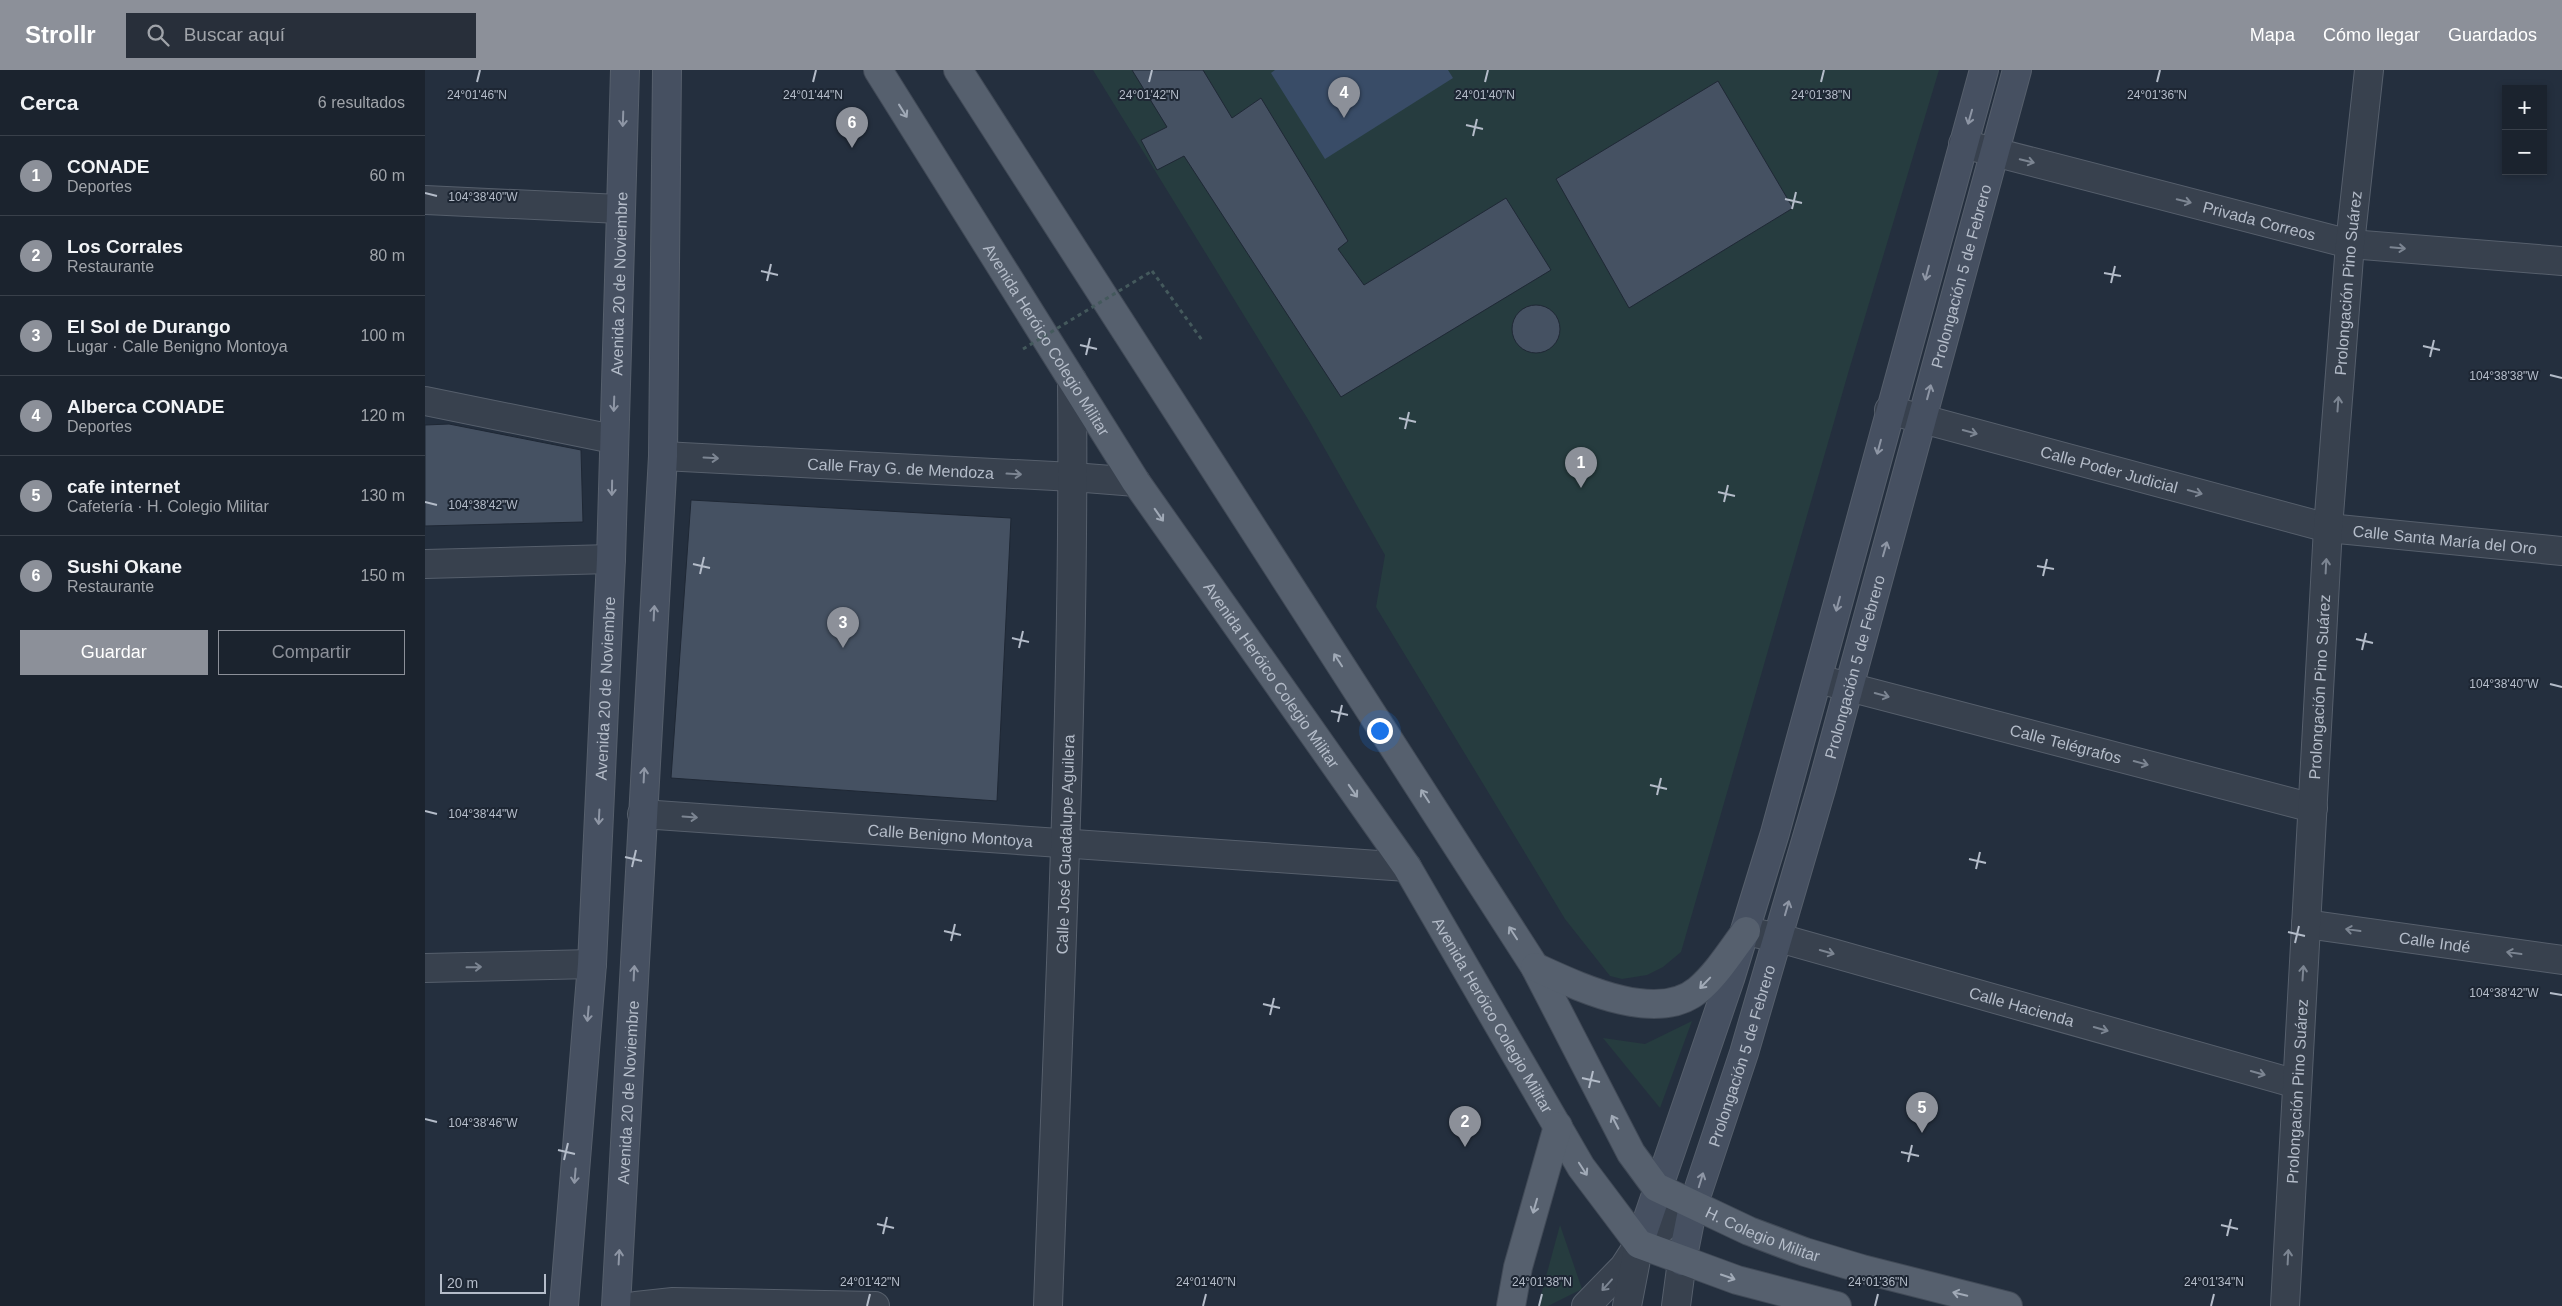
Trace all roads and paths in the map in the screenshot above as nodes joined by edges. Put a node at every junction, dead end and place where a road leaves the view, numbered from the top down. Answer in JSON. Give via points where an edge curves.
{"nodes":[{"id":1,"x":625,"y":70,"type":"edge"},
{"id":2,"x":667,"y":70,"type":"edge"},
{"id":3,"x":878,"y":70,"type":"edge"},
{"id":4,"x":958,"y":70,"type":"edge"},
{"id":5,"x":1984,"y":70,"type":"edge"},
{"id":6,"x":2017,"y":70,"type":"edge"},
{"id":7,"x":2369,"y":70,"type":"edge"},
{"id":8,"x":1963,"y":144,"type":"junction"},
{"id":9,"x":1995,"y":152,"type":"junction"},
{"id":10,"x":425,"y":200,"type":"edge"},
{"id":11,"x":620,"y":209,"type":"junction"},
{"id":12,"x":2350,"y":244,"type":"junction"},
{"id":13,"x":2562,"y":261,"type":"edge"},
{"id":14,"x":1202,"y":340,"type":"dead end"},
{"id":15,"x":1023,"y":349,"type":"dead end"},
{"id":16,"x":1072,"y":380,"type":"junction"},
{"id":17,"x":425,"y":402,"type":"edge"},
{"id":18,"x":1889,"y":410,"type":"junction"},
{"id":19,"x":1922,"y":419,"type":"junction"},
{"id":20,"x":613,"y":439,"type":"junction"},
{"id":21,"x":663,"y":456,"type":"junction"},
{"id":22,"x":1073,"y":477,"type":"junction"},
{"id":23,"x":1136,"y":482,"type":"junction"},
{"id":24,"x":2328,"y":528,"type":"junction"},
{"id":25,"x":2562,"y":551,"type":"edge"},
{"id":26,"x":611,"y":559,"type":"junction"},
{"id":27,"x":425,"y":564,"type":"edge"},
{"id":28,"x":1818,"y":679,"type":"junction"},
{"id":29,"x":1847,"y":686,"type":"junction"},
{"id":30,"x":2313,"y":808,"type":"junction"},
{"id":31,"x":642,"y":814,"type":"junction"},
{"id":32,"x":1064,"y":844,"type":"junction"},
{"id":33,"x":1407,"y":866,"type":"junction"},
{"id":34,"x":2307,"y":924,"type":"junction"},
{"id":35,"x":1746,"y":931,"type":"junction"},
{"id":36,"x":1779,"y":938,"type":"junction"},
{"id":37,"x":2562,"y":960,"type":"edge"},
{"id":38,"x":592,"y":964,"type":"junction"},
{"id":39,"x":1535,"y":967,"type":"junction"},
{"id":40,"x":425,"y":968,"type":"edge"},
{"id":41,"x":2297,"y":1084,"type":"junction"},
{"id":42,"x":1557,"y":1126,"type":"junction"},
{"id":43,"x":1656,"y":1188,"type":"junction"},
{"id":44,"x":1693,"y":1206,"type":"junction"},
{"id":45,"x":1639,"y":1244,"type":"junction"},
{"id":46,"x":1682,"y":1261,"type":"junction"},
{"id":47,"x":564,"y":1306,"type":"edge"},
{"id":48,"x":616,"y":1306,"type":"edge"},
{"id":49,"x":636,"y":1306,"type":"edge"},
{"id":50,"x":875,"y":1306,"type":"edge"},
{"id":51,"x":1048,"y":1306,"type":"edge"},
{"id":52,"x":1511,"y":1306,"type":"edge"},
{"id":53,"x":1586,"y":1306,"type":"edge"},
{"id":54,"x":1627,"y":1306,"type":"edge"},
{"id":55,"x":1676,"y":1306,"type":"edge"},
{"id":56,"x":1834,"y":1306,"type":"edge"},
{"id":57,"x":2008,"y":1306,"type":"edge"},
{"id":58,"x":2285,"y":1306,"type":"edge"}],
"edges":[{"from":1,"to":11,"type":"main road","name":"Avenida 20 de Noviembre","one_way":true},
{"from":2,"to":21,"type":"main road","name":"Avenida 20 de Noviembre"},
{"from":3,"to":16,"type":"main road","name":"Avenida Heróico Colegio Militar","one_way":true},
{"from":39,"to":4,"type":"main road","one_way":true},
{"from":5,"to":8,"type":"main road","name":"Prolongación 5 de Febrero","one_way":true},
{"from":6,"to":9,"type":"main road","name":"Prolongación 5 de Febrero"},
{"from":7,"to":12,"type":"street","name":"Prolongación Pino Suárez"},
{"from":8,"to":9,"type":"street","name":"Privada Correos"},
{"from":8,"to":18,"type":"main road","name":"Prolongación 5 de Febrero","one_way":true},
{"from":9,"to":12,"type":"street","name":"Privada Correos","one_way":true},
{"from":19,"to":9,"type":"main road","name":"Prolongación 5 de Febrero","one_way":true},
{"from":10,"to":11,"type":"street"},
{"from":11,"to":20,"type":"main road","name":"Avenida 20 de Noviembre","one_way":true},
{"from":12,"to":13,"type":"street","name":"Privada Correos","one_way":true},
{"from":24,"to":12,"type":"street","name":"Prolongación Pino Suárez","one_way":true},
{"from":14,"to":15,"type":"path","bridge":true,"via":[[1152,271]]},
{"from":16,"to":22,"type":"street","name":"Calle José Guadalupe Aguilera"},
{"from":16,"to":23,"type":"main road","name":"Avenida Heróico Colegio Militar"},
{"from":17,"to":20,"type":"street"},
{"from":18,"to":19,"type":"street","name":"Calle Poder Judicial"},
{"from":18,"to":28,"type":"main road","name":"Prolongación 5 de Febrero","one_way":true},
{"from":19,"to":24,"type":"street","name":"Calle Poder Judicial","one_way":true},
{"from":29,"to":19,"type":"main road","name":"Prolongación 5 de Febrero","one_way":true},
{"from":20,"to":26,"type":"main road","name":"Avenida 20 de Noviembre","one_way":true},
{"from":21,"to":22,"type":"street","name":"Calle Fray G. de Mendoza","one_way":true},
{"from":31,"to":21,"type":"main road","name":"Avenida 20 de Noviembre","one_way":true},
{"from":22,"to":23,"type":"street","name":"Calle Fray G. de Mendoza"},
{"from":22,"to":32,"type":"street","name":"Calle José Guadalupe Aguilera"},
{"from":23,"to":33,"type":"main road","name":"Avenida Heróico Colegio Militar","one_way":true},
{"from":24,"to":25,"type":"street","name":"Calle Santa María del Oro"},
{"from":30,"to":24,"type":"street","name":"Prolongación Pino Suárez","one_way":true},
{"from":26,"to":27,"type":"street"},
{"from":26,"to":38,"type":"main road","name":"Avenida 20 de Noviembre","one_way":true},
{"from":28,"to":29,"type":"street","name":"Calle Telégrafos"},
{"from":28,"to":35,"type":"main road","name":"Prolongación 5 de Febrero"},
{"from":29,"to":30,"type":"street","name":"Calle Telégrafos","one_way":true},
{"from":36,"to":29,"type":"main road","name":"Prolongación 5 de Febrero","one_way":true},
{"from":30,"to":34,"type":"street","name":"Prolongación Pino Suárez"},
{"from":31,"to":32,"type":"street","name":"Calle Benigno Montoya","one_way":true},
{"from":48,"to":31,"type":"main road","name":"Avenida 20 de Noviembre","one_way":true},
{"from":32,"to":33,"type":"street","name":"Calle Benigno Montoya"},
{"from":32,"to":51,"type":"street","name":"Calle José Guadalupe Aguilera"},
{"from":33,"to":42,"type":"main road","name":"Avenida Heróico Colegio Militar"},
{"from":37,"to":34,"type":"street","name":"Calle Indé","one_way":true},
{"from":41,"to":34,"type":"street","name":"Prolongación Pino Suárez","one_way":true},
{"from":35,"to":36,"type":"street","name":"Calle Hacienda"},
{"from":35,"to":39,"type":"main road","one_way":true,"via":[[1697,991],[1677,1001],[1646,1004],[1613,998]]},
{"from":35,"to":43,"type":"main road","name":"Prolongación 5 de Febrero"},
{"from":36,"to":41,"type":"street","name":"Calle Hacienda","one_way":true},
{"from":44,"to":36,"type":"main road","name":"Prolongación 5 de Febrero","one_way":true},
{"from":40,"to":38,"type":"street","one_way":true},
{"from":38,"to":47,"type":"main road","name":"Avenida 20 de Noviembre","one_way":true},
{"from":43,"to":39,"type":"main road","one_way":true,"via":[[1631,1153]]},
{"from":58,"to":41,"type":"street","name":"Prolongación Pino Suárez","one_way":true},
{"from":42,"to":45,"type":"main road","name":"Avenida Heróico Colegio Militar","one_way":true,"via":[[1581,1167]]},
{"from":42,"to":52,"type":"main road","one_way":true,"via":[[1518,1267]]},
{"from":43,"to":44,"type":"main road"},
{"from":43,"to":45,"type":"main road","name":"Prolongación 5 de Febrero"},
{"from":44,"to":45,"type":"street"},
{"from":44,"to":46,"type":"main road","name":"Prolongación 5 de Febrero"},
{"from":57,"to":44,"type":"main road","name":"H. Colegio Militar","one_way":true,"via":[[1805,1252]]},
{"from":45,"to":46,"type":"main road"},
{"from":45,"to":53,"type":"street","one_way":true,"via":[[1624,1267]]},
{"from":45,"to":54,"type":"street"},
{"from":46,"to":55,"type":"street"},
{"from":46,"to":56,"type":"main road","one_way":true,"via":[[1737,1280]]},
{"from":49,"to":50,"type":"street","via":[[673,1302]]}]}
